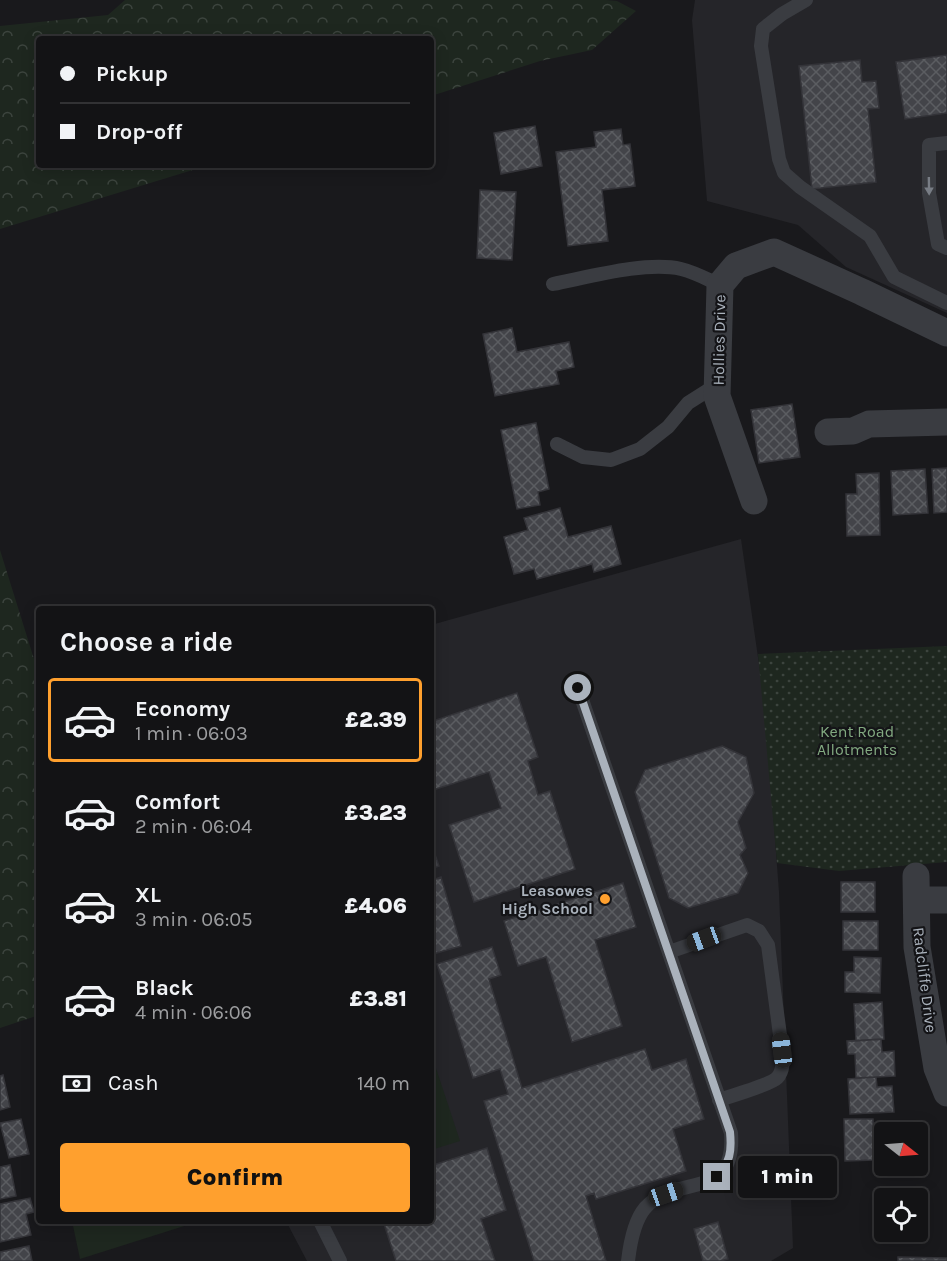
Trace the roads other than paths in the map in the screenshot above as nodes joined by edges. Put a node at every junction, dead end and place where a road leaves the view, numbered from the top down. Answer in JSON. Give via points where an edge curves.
{"nodes":[{"id":1,"x":806,"y":0,"type":"edge"},
{"id":2,"x":947,"y":143,"type":"edge"},
{"id":3,"x":947,"y":248,"type":"edge"},
{"id":4,"x":553,"y":284,"type":"dead end"},
{"id":5,"x":720,"y":285,"type":"junction"},
{"id":6,"x":947,"y":303,"type":"edge"},
{"id":7,"x":947,"y":333,"type":"edge"},
{"id":8,"x":718,"y":384,"type":"junction"},
{"id":9,"x":947,"y":422,"type":"edge"},
{"id":10,"x":828,"y":432,"type":"dead end"},
{"id":11,"x":557,"y":444,"type":"dead end"},
{"id":12,"x":754,"y":501,"type":"dead end"},
{"id":13,"x":578,"y":688,"type":"dead end"},
{"id":14,"x":947,"y":900,"type":"edge"},
{"id":15,"x":669,"y":952,"type":"junction"},
{"id":16,"x":947,"y":1093,"type":"edge"},
{"id":17,"x":719,"y":1100,"type":"junction"},
{"id":18,"x":322,"y":1224,"type":"edge"},
{"id":19,"x":340,"y":1261,"type":"edge"},
{"id":20,"x":628,"y":1261,"type":"edge"}],
"edges":[{"from":1,"to":6,"type":"lane","via":[[763,29],[761,46],[784,173],[870,236],[894,277]]},
{"from":2,"to":3,"type":"lane","one_way":true,"via":[[929,145],[929,183],[938,244]]},
{"from":4,"to":5,"type":"lane","via":[[646,267],[668,267],[683,269]]},
{"from":5,"to":7,"type":"street","name":"Hollies Drive","via":[[736,266],[774,252]]},
{"from":5,"to":8,"type":"street","name":"Hollies Drive"},
{"from":8,"to":11,"type":"lane","via":[[688,402],[668,427],[640,449],[611,460],[583,457]]},
{"from":8,"to":12,"type":"street","name":"Hollies Drive","via":[[717,396]]},
{"from":9,"to":10,"type":"street","via":[[870,424],[853,431]]},
{"from":13,"to":15,"type":"lane"},
{"from":14,"to":16,"type":"street","name":"Radcliffe Drive","via":[[917,888],[917,947],[937,1068]]},
{"from":15,"to":17,"type":"lane"},
{"from":15,"to":17,"type":"lane","via":[[747,925],[759,931],[768,945],[782,1050],[780,1074],[772,1082]]},
{"from":17,"to":20,"type":"lane","via":[[730,1132],[731,1157],[725,1168],[717,1177],[666,1194],[646,1208],[637,1221]]},
{"from":18,"to":19,"type":"lane"}]}
